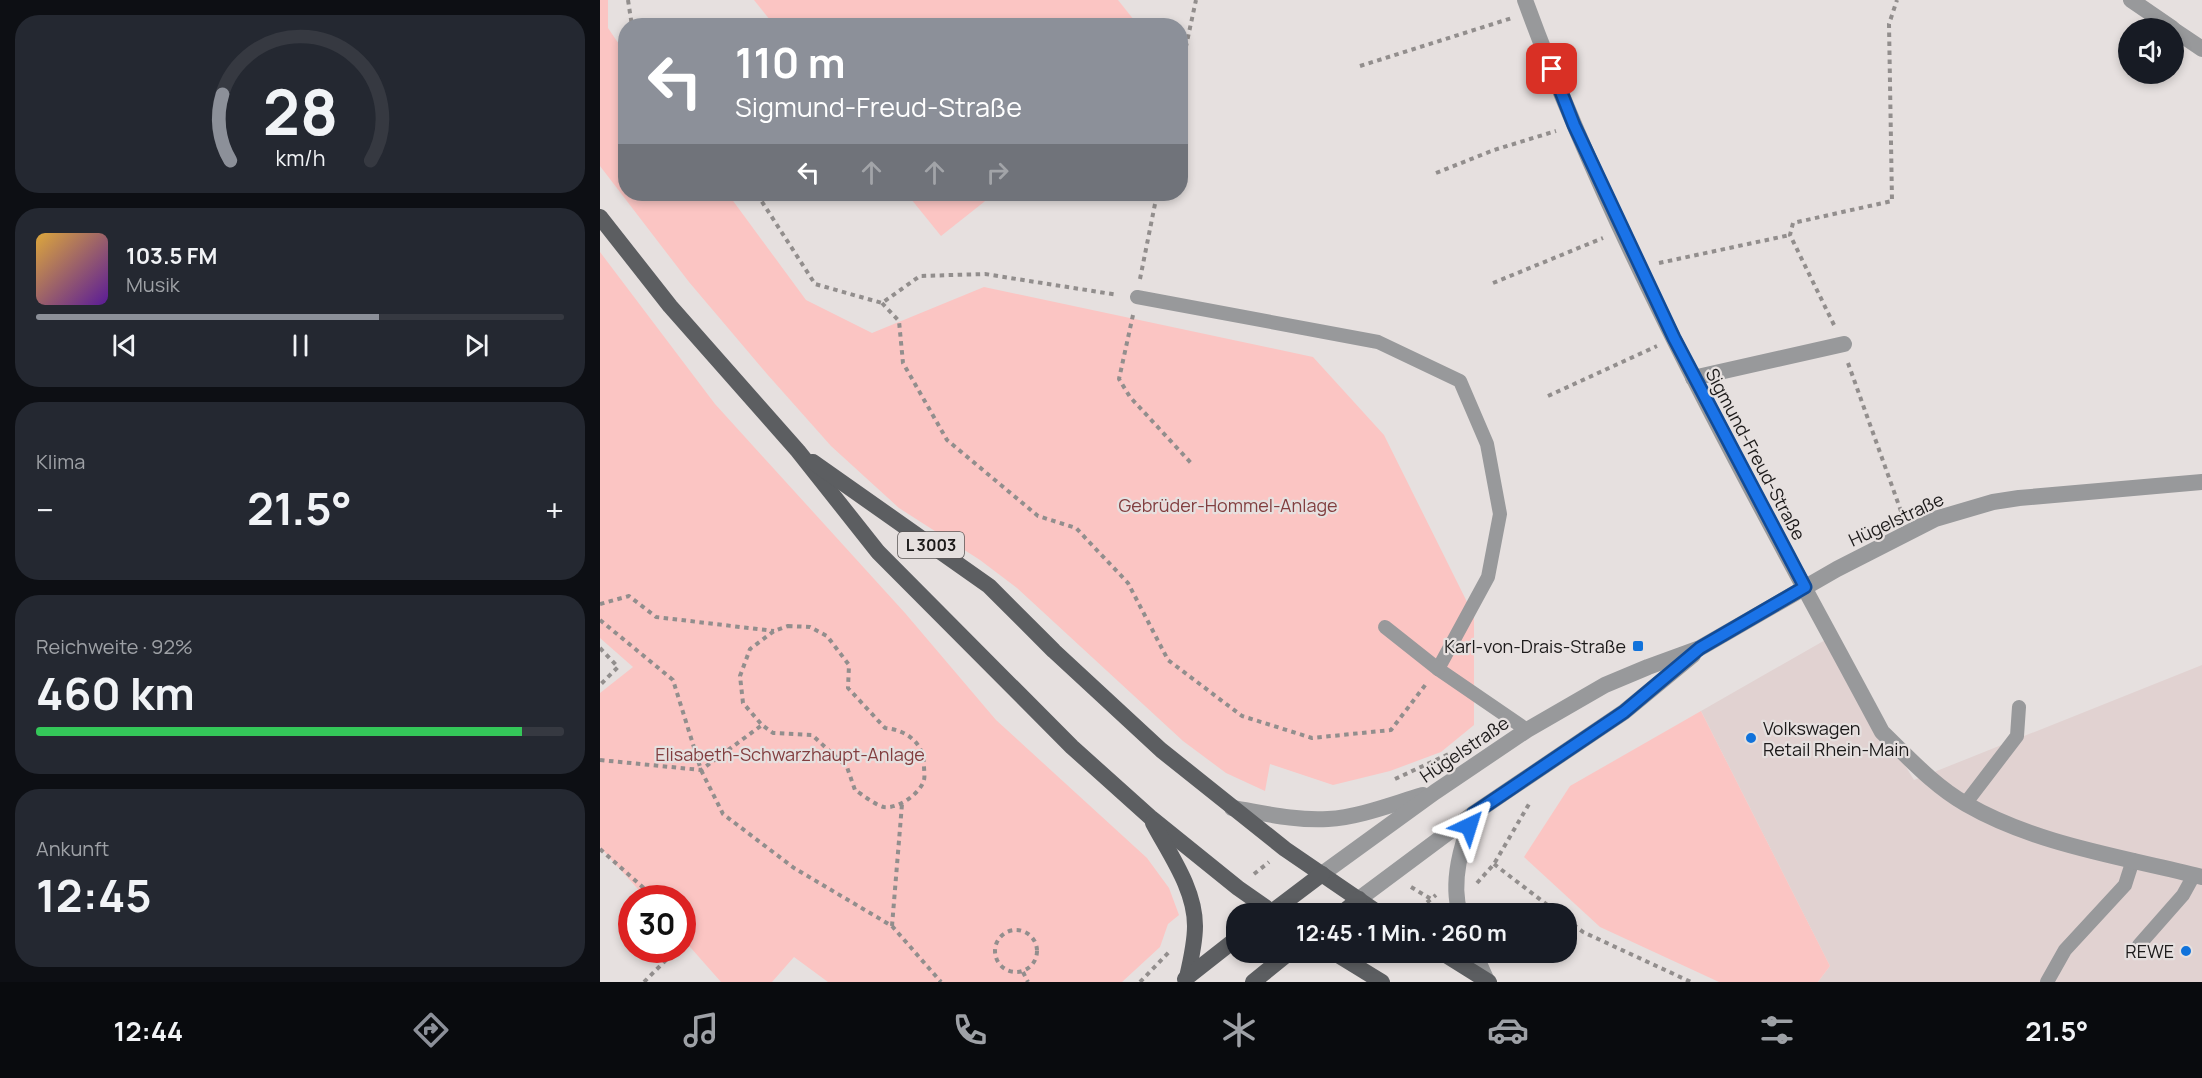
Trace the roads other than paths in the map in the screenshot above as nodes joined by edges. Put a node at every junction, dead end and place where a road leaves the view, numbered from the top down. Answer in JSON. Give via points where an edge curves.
{"nodes":[{"id":1,"x":2131,"y":0,"type":"edge"},
{"id":2,"x":1527,"y":3,"type":"edge"},
{"id":3,"x":2157,"y":18,"type":"edge"},
{"id":4,"x":2184,"y":37,"type":"edge"},
{"id":5,"x":2202,"y":49,"type":"edge"},
{"id":6,"x":600,"y":217,"type":"edge"},
{"id":7,"x":1137,"y":297,"type":"road end"},
{"id":8,"x":1843,"y":345,"type":"road end"},
{"id":9,"x":1693,"y":378,"type":"junction"},
{"id":10,"x":798,"y":451,"type":"junction"},
{"id":11,"x":2202,"y":482,"type":"edge"},
{"id":12,"x":1805,"y":587,"type":"junction"},
{"id":13,"x":1385,"y":627,"type":"dead end"},
{"id":14,"x":1700,"y":648,"type":"junction"},
{"id":15,"x":1438,"y":669,"type":"junction"},
{"id":16,"x":2019,"y":707,"type":"dead end"},
{"id":17,"x":1527,"y":730,"type":"junction"},
{"id":18,"x":1435,"y":792,"type":"junction"},
{"id":19,"x":1965,"y":804,"type":"junction"},
{"id":20,"x":1232,"y":808,"type":"junction"},
{"id":21,"x":1473,"y":814,"type":"junction"},
{"id":22,"x":1150,"y":817,"type":"junction"},
{"id":23,"x":2133,"y":860,"type":"junction"},
{"id":24,"x":1322,"y":874,"type":"junction"},
{"id":25,"x":2198,"y":876,"type":"edge"},
{"id":26,"x":1359,"y":899,"type":"junction"},
{"id":27,"x":1258,"y":903,"type":"edge"},
{"id":28,"x":1285,"y":903,"type":"edge"},
{"id":29,"x":1354,"y":903,"type":"edge"},
{"id":30,"x":1365,"y":903,"type":"edge"},
{"id":31,"x":1458,"y":903,"type":"edge"},
{"id":32,"x":2139,"y":945,"type":"dead end"},
{"id":33,"x":1226,"y":947,"type":"edge"},
{"id":34,"x":1276,"y":963,"type":"edge"},
{"id":35,"x":1351,"y":963,"type":"edge"},
{"id":36,"x":1458,"y":963,"type":"edge"},
{"id":37,"x":1479,"y":963,"type":"edge"},
{"id":38,"x":1184,"y":980,"type":"edge"},
{"id":39,"x":1253,"y":982,"type":"edge"},
{"id":40,"x":1382,"y":982,"type":"edge"},
{"id":41,"x":1488,"y":982,"type":"edge"},
{"id":42,"x":2047,"y":982,"type":"edge"}],
"edges":[{"from":1,"to":3,"type":"street"},
{"from":2,"to":9,"type":"street","name":"Sigmund-Freud-Straße","via":[[1574,125]]},
{"from":4,"to":5,"type":"street"},
{"from":6,"to":10,"type":"main road","number":"L 3003","via":[[670,306]]},
{"from":7,"to":15,"type":"lane","via":[[1378,342],[1460,381],[1487,444],[1500,514],[1488,577]]},
{"from":8,"to":9,"type":"street"},
{"from":9,"to":12,"type":"street","name":"Sigmund-Freud-Straße"},
{"from":10,"to":20,"type":"main road","number":"L 3003","via":[[989,586],[1161,750]]},
{"from":10,"to":22,"type":"main road","number":"L 3003","via":[[878,552],[1072,747]]},
{"from":11,"to":12,"type":"street","name":"Hügelstraße","via":[[2019,498],[1954,512],[1909,531]]},
{"from":12,"to":14,"type":"street","name":"Hügelstraße"},
{"from":12,"to":19,"type":"street","via":[[1882,732],[1932,780]]},
{"from":13,"to":15,"type":"lane"},
{"from":14,"to":17,"type":"street","name":"Hügelstraße","via":[[1605,685]]},
{"from":14,"to":21,"type":"street","name":"Hügelstraße","via":[[1624,712]]},
{"from":15,"to":17,"type":"lane"},
{"from":16,"to":19,"type":"lane","via":[[2017,736]]},
{"from":17,"to":18,"type":"street","name":"Hügelstraße"},
{"from":18,"to":20,"type":"street","via":[[1329,819]]},
{"from":18,"to":24,"type":"street","name":"Hügelstraße"},
{"from":19,"to":23,"type":"street","via":[[2044,837]]},
{"from":20,"to":24,"type":"main road","number":"L 3003"},
{"from":21,"to":26,"type":"street","name":"Hügelstraße"},
{"from":21,"to":31,"type":"street","via":[[1459,860]]},
{"from":22,"to":27,"type":"main road","number":"L 3003"},
{"from":22,"to":38,"type":"main road","via":[[1193,904],[1194,945]]},
{"from":23,"to":25,"type":"street"},
{"from":23,"to":42,"type":"lane","via":[[2125,885],[2065,950]]},
{"from":24,"to":26,"type":"main road","number":"L 3003"},
{"from":24,"to":28,"type":"main road","name":"Hügelstraße"},
{"from":25,"to":32,"type":"lane"},
{"from":26,"to":29,"type":"main road","name":"Hügelstraße"},
{"from":26,"to":30,"type":"main road","number":"L 3003"},
{"from":33,"to":38,"type":"main road"},
{"from":34,"to":39,"type":"main road"},
{"from":35,"to":40,"type":"main road"},
{"from":36,"to":41,"type":"main road"},
{"from":37,"to":41,"type":"street"}]}
